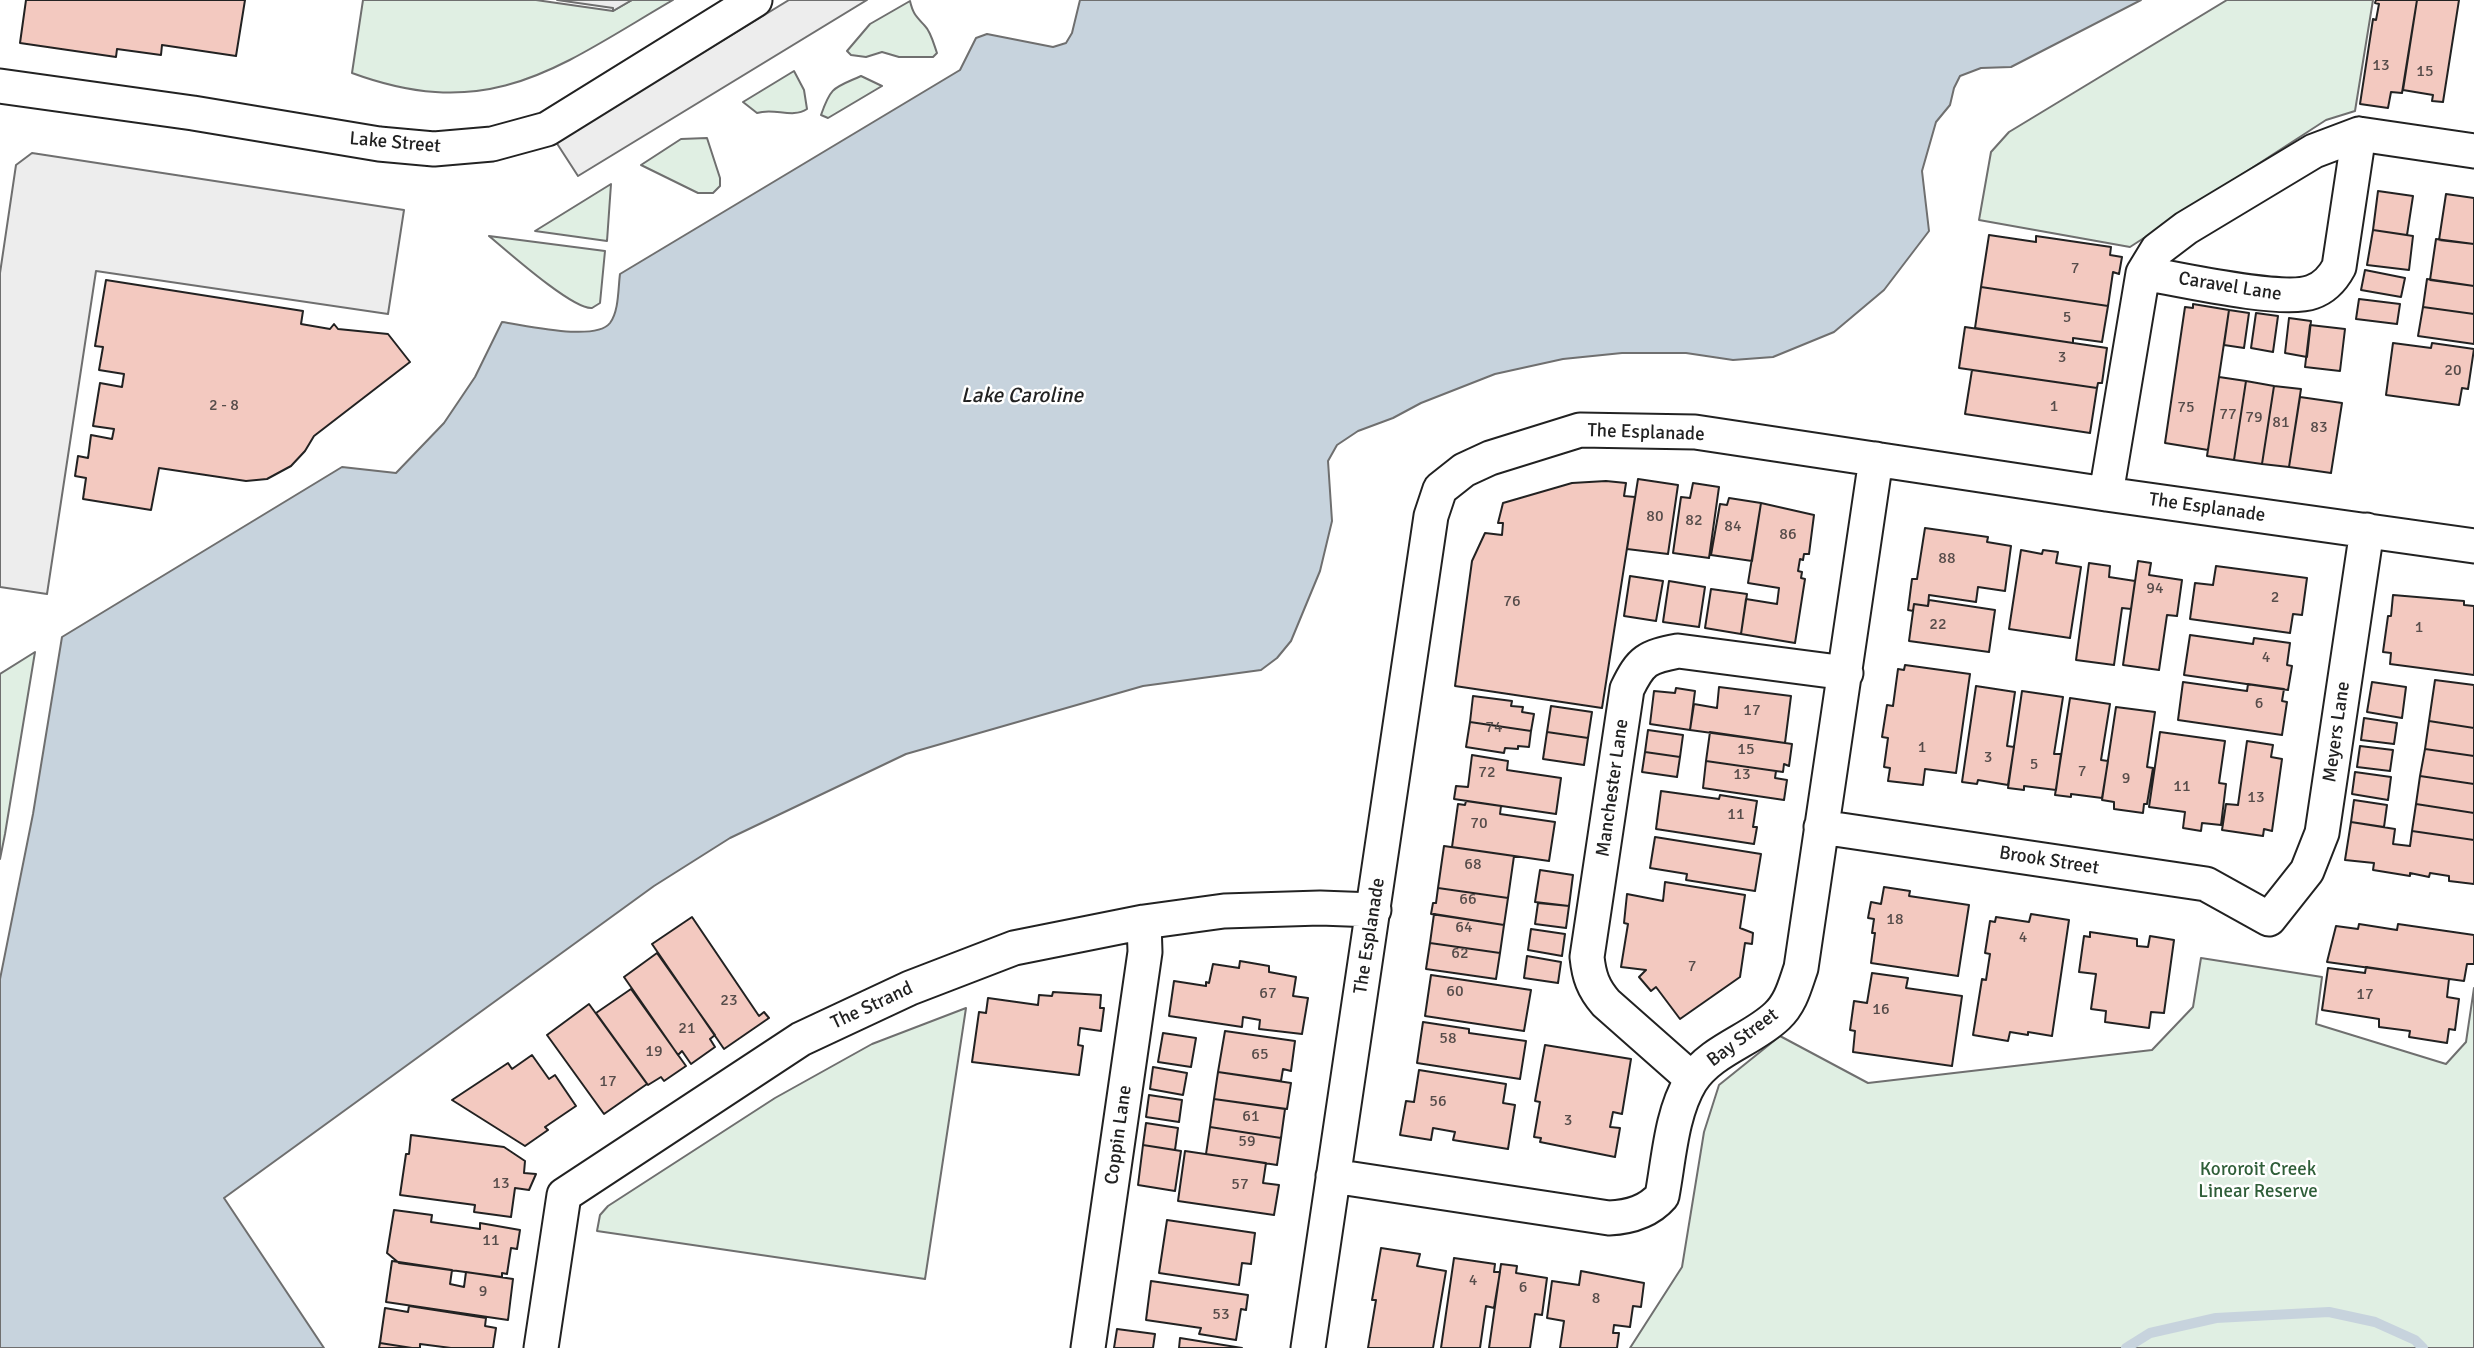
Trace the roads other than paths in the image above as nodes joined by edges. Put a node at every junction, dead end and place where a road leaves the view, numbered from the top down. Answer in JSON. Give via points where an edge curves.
{"nodes":[{"id":1,"x":755,"y":0,"type":"edge"},
{"id":2,"x":0,"y":86,"type":"edge"},
{"id":3,"x":2359,"y":134,"type":"junction"},
{"id":4,"x":2474,"y":151,"type":"edge"},
{"id":5,"x":2143,"y":273,"type":"junction"},
{"id":6,"x":1876,"y":458,"type":"junction"},
{"id":7,"x":2106,"y":494,"type":"junction"},
{"id":8,"x":2367,"y":530,"type":"junction"},
{"id":9,"x":2474,"y":546,"type":"edge"},
{"id":10,"x":1846,"y":673,"type":"junction"},
{"id":11,"x":1821,"y":827,"type":"junction"},
{"id":12,"x":1374,"y":910,"type":"junction"},
{"id":13,"x":2269,"y":919,"type":"joint"},
{"id":14,"x":1144,"y":922,"type":"junction"},
{"id":15,"x":1692,"y":1080,"type":"junction"},
{"id":16,"x":1333,"y":1177,"type":"junction"},
{"id":17,"x":541,"y":1348,"type":"edge"},
{"id":18,"x":1088,"y":1348,"type":"edge"},
{"id":19,"x":1308,"y":1348,"type":"edge"}],
"edges":[{"from":1,"to":2,"type":"street","name":"Lake Street","via":[[547,129],[492,144],[434,149],[379,144]]},
{"from":3,"to":4,"type":"street","name":"Caravel Lane"},
{"from":3,"to":5,"type":"street","name":"Caravel Lane","via":[[2314,151],[2186,228],[2157,250]]},
{"from":3,"to":5,"type":"street","name":"Caravel Lane","via":[[2339,267],[2333,279],[2312,292],[2287,296]]},
{"from":5,"to":7,"type":"street","name":"Caravel Lane"},
{"from":6,"to":7,"type":"street","name":"The Esplanade"},
{"from":6,"to":10,"type":"street","name":"Bay Street"},
{"from":6,"to":12,"type":"street","name":"The Esplanade","via":[[1695,432],[1580,430],[1490,458],[1464,470],[1440,489],[1431,516]]},
{"from":7,"to":8,"type":"street","name":"The Esplanade"},
{"from":8,"to":9,"type":"street","name":"The Esplanade"},
{"from":8,"to":13,"type":"street","name":"Meyers Lane","via":[[2322,833],[2307,871]]},
{"from":10,"to":11,"type":"street","name":"Bay Street"},
{"from":10,"to":15,"type":"street","name":"Manchester Lane","via":[[1678,651],[1652,656],[1636,670],[1627,689],[1587,957],[1589,973],[1606,1003]]},
{"from":11,"to":13,"type":"street","name":"Brook Street","via":[[2206,884]]},
{"from":11,"to":15,"type":"street","name":"Bay Street","via":[[1801,968],[1791,997],[1777,1016],[1706,1065]]},
{"from":12,"to":14,"type":"street","name":"The Strand","via":[[1224,911]]},
{"from":12,"to":16,"type":"street","name":"The Esplanade"},
{"from":14,"to":17,"type":"street","name":"The Strand","via":[[1014,948],[910,988],[813,1033],[564,1195]]},
{"from":14,"to":18,"type":"street","name":"Coppin Lane","via":[[1145,952]]},
{"from":15,"to":16,"type":"street","name":"Bay Street","via":[[1680,1102],[1662,1196],[1630,1216],[1609,1218]]},
{"from":16,"to":19,"type":"street","name":"The Esplanade"}]}
